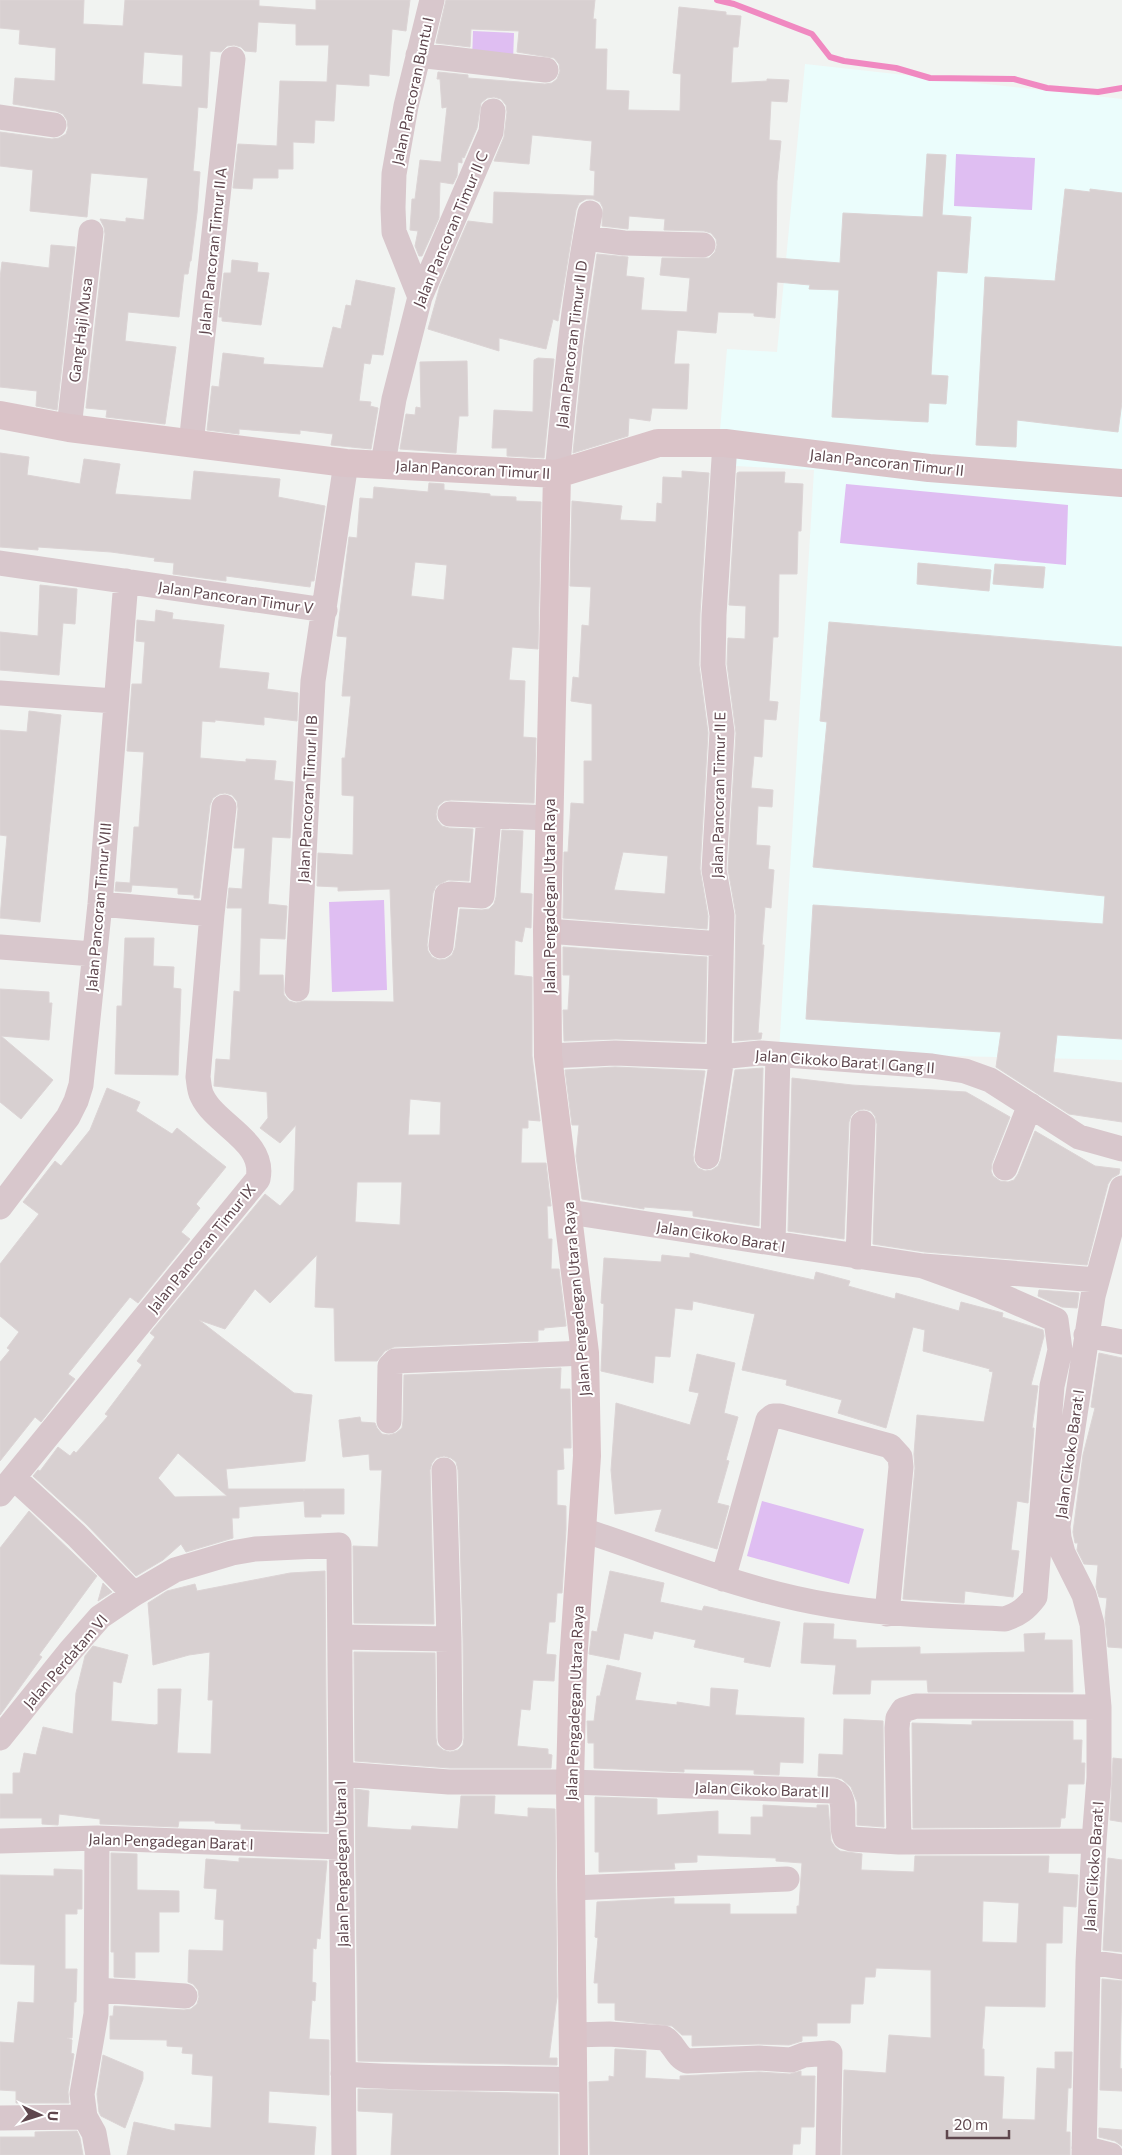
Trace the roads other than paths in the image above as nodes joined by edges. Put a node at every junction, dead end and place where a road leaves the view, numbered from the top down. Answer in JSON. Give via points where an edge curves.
{"nodes":[{"id":1,"x":431,"y":4,"type":"edge"},
{"id":2,"x":418,"y":55,"type":"junction"},
{"id":3,"x":233,"y":59,"type":"dead end"},
{"id":4,"x":546,"y":70,"type":"dead end"},
{"id":5,"x":494,"y":112,"type":"dead end"},
{"id":6,"x":0,"y":117,"type":"edge"},
{"id":7,"x":54,"y":125,"type":"dead end"},
{"id":8,"x":590,"y":213,"type":"dead end"},
{"id":9,"x":91,"y":232,"type":"dead end"},
{"id":10,"x":586,"y":238,"type":"junction"},
{"id":11,"x":703,"y":245,"type":"dead end"},
{"id":12,"x":420,"y":297,"type":"junction"},
{"id":13,"x":0,"y":414,"type":"edge"},
{"id":14,"x":69,"y":428,"type":"junction"},
{"id":15,"x":725,"y":443,"type":"junction"},
{"id":16,"x":190,"y":444,"type":"junction"},
{"id":17,"x":346,"y":463,"type":"junction"},
{"id":18,"x":383,"y":464,"type":"junction"},
{"id":19,"x":556,"y":474,"type":"junction"},
{"id":20,"x":1122,"y":483,"type":"edge"},
{"id":21,"x":0,"y":563,"type":"edge"},
{"id":22,"x":126,"y":581,"type":"junction"},
{"id":23,"x":325,"y":610,"type":"junction"},
{"id":24,"x":0,"y":693,"type":"edge"},
{"id":25,"x":115,"y":701,"type":"junction"},
{"id":26,"x":224,"y":807,"type":"dead end"},
{"id":27,"x":450,"y":814,"type":"dead end"},
{"id":28,"x":489,"y":817,"type":"junction"},
{"id":29,"x":548,"y":818,"type":"junction"},
{"id":30,"x":100,"y":904,"type":"junction"},
{"id":31,"x":212,"y":914,"type":"junction"},
{"id":32,"x":547,"y":931,"type":"junction"},
{"id":33,"x":721,"y":944,"type":"junction"},
{"id":34,"x":441,"y":946,"type":"dead end"},
{"id":35,"x":0,"y":947,"type":"edge"},
{"id":36,"x":93,"y":954,"type":"junction"},
{"id":37,"x":297,"y":989,"type":"dead end"},
{"id":38,"x":548,"y":1056,"type":"junction"},
{"id":39,"x":778,"y":1056,"type":"junction"},
{"id":40,"x":721,"y":1057,"type":"junction"},
{"id":41,"x":1030,"y":1105,"type":"junction"},
{"id":42,"x":863,"y":1123,"type":"dead end"},
{"id":43,"x":1122,"y":1149,"type":"edge"},
{"id":44,"x":707,"y":1157,"type":"dead end"},
{"id":45,"x":1005,"y":1168,"type":"dead end"},
{"id":46,"x":1122,"y":1188,"type":"edge"},
{"id":47,"x":0,"y":1207,"type":"edge"},
{"id":48,"x":569,"y":1212,"type":"junction"},
{"id":49,"x":773,"y":1243,"type":"junction"},
{"id":50,"x":858,"y":1257,"type":"junction"},
{"id":51,"x":924,"y":1266,"type":"junction"},
{"id":52,"x":1097,"y":1280,"type":"junction"},
{"id":53,"x":1086,"y":1335,"type":"junction"},
{"id":54,"x":1122,"y":1342,"type":"edge"},
{"id":55,"x":585,"y":1353,"type":"junction"},
{"id":56,"x":389,"y":1421,"type":"dead end"},
{"id":57,"x":444,"y":1470,"type":"dead end"},
{"id":58,"x":7,"y":1486,"type":"edge"},
{"id":59,"x":583,"y":1530,"type":"junction"},
{"id":60,"x":723,"y":1579,"type":"junction"},
{"id":61,"x":134,"y":1594,"type":"junction"},
{"id":62,"x":886,"y":1614,"type":"junction"},
{"id":63,"x":340,"y":1637,"type":"junction"},
{"id":64,"x":449,"y":1639,"type":"junction"},
{"id":65,"x":1098,"y":1707,"type":"junction"},
{"id":66,"x":0,"y":1738,"type":"edge"},
{"id":67,"x":450,"y":1738,"type":"dead end"},
{"id":68,"x":340,"y":1774,"type":"junction"},
{"id":69,"x":570,"y":1782,"type":"junction"},
{"id":70,"x":96,"y":1838,"type":"junction"},
{"id":71,"x":0,"y":1841,"type":"edge"},
{"id":72,"x":1094,"y":1841,"type":"junction"},
{"id":73,"x":899,"y":1842,"type":"junction"},
{"id":74,"x":341,"y":1847,"type":"junction"},
{"id":75,"x":787,"y":1879,"type":"dead end"},
{"id":76,"x":572,"y":1888,"type":"junction"},
{"id":77,"x":1088,"y":1962,"type":"junction"},
{"id":78,"x":1122,"y":1967,"type":"edge"},
{"id":79,"x":97,"y":1990,"type":"junction"},
{"id":80,"x":185,"y":1996,"type":"dead end"},
{"id":81,"x":573,"y":2035,"type":"junction"},
{"id":82,"x":343,"y":2074,"type":"junction"},
{"id":83,"x":574,"y":2080,"type":"junction"},
{"id":84,"x":85,"y":2117,"type":"junction"},
{"id":85,"x":0,"y":2118,"type":"edge"},
{"id":86,"x":1084,"y":2151,"type":"edge"},
{"id":87,"x":98,"y":2155,"type":"edge"},
{"id":88,"x":344,"y":2155,"type":"edge"},
{"id":89,"x":574,"y":2155,"type":"edge"},
{"id":90,"x":828,"y":2155,"type":"edge"},
{"id":91,"x":1111,"y":2155,"type":"edge"}],
"edges":[{"from":1,"to":2,"type":"street","name":"Jalan Pancoran Buntu I"},
{"from":2,"to":4,"type":"street"},
{"from":2,"to":12,"type":"street","name":"Jalan Pancoran Buntu I","via":[[394,174],[393,208],[394,232]]},
{"from":3,"to":16,"type":"street","name":"Jalan Pancoran Timur II A"},
{"from":5,"to":12,"type":"street","name":"Jalan Pancoran Timur II C","via":[[491,132]]},
{"from":6,"to":7,"type":"street"},
{"from":8,"to":10,"type":"street","name":"Jalan Pancoran Timur II D"},
{"from":9,"to":14,"type":"street","name":"Gang Haji Musa"},
{"from":10,"to":11,"type":"street","via":[[624,243]]},
{"from":10,"to":19,"type":"street","name":"Jalan Pancoran Timur II D","via":[[570,336]]},
{"from":12,"to":18,"type":"street","name":"Jalan Pancoran Timur II C","via":[[394,399]]},
{"from":13,"to":14,"type":"street","name":"Jalan Pancoran Timur II"},
{"from":14,"to":16,"type":"street","name":"Jalan Pancoran Timur II"},
{"from":15,"to":19,"type":"street","name":"Jalan Pancoran Timur II","via":[[658,443]]},
{"from":15,"to":20,"type":"street","name":"Jalan Pancoran Timur II","via":[[929,468]]},
{"from":15,"to":33,"type":"street","name":"Jalan Pancoran Timur II E","via":[[714,615],[714,670],[722,732],[714,870],[721,908]]},
{"from":16,"to":17,"type":"street","name":"Jalan Pancoran Timur II"},
{"from":17,"to":18,"type":"street","name":"Jalan Pancoran Timur II"},
{"from":17,"to":23,"type":"street","name":"Jalan Pancoran Timur V"},
{"from":18,"to":19,"type":"street","name":"Jalan Pancoran Timur II"},
{"from":19,"to":29,"type":"street","name":"Jalan Pengadegan Utara Raya"},
{"from":21,"to":22,"type":"street","name":"Jalan Pancoran Timur V"},
{"from":22,"to":23,"type":"street","name":"Jalan Pancoran Timur V"},
{"from":22,"to":25,"type":"street","name":"Jalan Pancoran Timur VIII"},
{"from":23,"to":37,"type":"street","name":"Jalan Pancoran Timur II B","via":[[314,681]]},
{"from":24,"to":25,"type":"street"},
{"from":25,"to":30,"type":"street","name":"Jalan Pancoran Timur VIII"},
{"from":26,"to":31,"type":"street","name":"Jalan Pancoran Timur IX"},
{"from":27,"to":28,"type":"street"},
{"from":28,"to":29,"type":"street"},
{"from":28,"to":34,"type":"street","via":[[482,896],[447,895]]},
{"from":29,"to":32,"type":"street","name":"Jalan Pengadegan Utara Raya"},
{"from":30,"to":31,"type":"street"},
{"from":30,"to":36,"type":"street","name":"Jalan Pancoran Timur VIII"},
{"from":31,"to":58,"type":"street","name":"Jalan Pancoran Timur IX","via":[[199,1089],[209,1106],[256,1153],[260,1168],[258,1179]]},
{"from":32,"to":33,"type":"street"},
{"from":32,"to":38,"type":"street","name":"Jalan Pengadegan Utara Raya"},
{"from":33,"to":40,"type":"street","name":"Jalan Pancoran Timur II E"},
{"from":35,"to":36,"type":"street"},
{"from":36,"to":47,"type":"street","name":"Jalan Pancoran Timur VIII","via":[[83,1069],[76,1101],[56,1134]]},
{"from":38,"to":40,"type":"street","name":"Jalan Cikoko Barat I Gang II","via":[[615,1053]]},
{"from":38,"to":48,"type":"street","name":"Jalan Pengadegan Utara Raya"},
{"from":39,"to":40,"type":"street","name":"Jalan Cikoko Barat I Gang II","via":[[760,1053]]},
{"from":39,"to":41,"type":"street","name":"Jalan Cikoko Barat I Gang II","via":[[965,1071],[990,1080]]},
{"from":39,"to":49,"type":"street"},
{"from":40,"to":44,"type":"street","name":"Jalan Pancoran Timur II E"},
{"from":41,"to":43,"type":"street","name":"Jalan Cikoko Barat I Gang II","via":[[1079,1137]]},
{"from":41,"to":45,"type":"street"},
{"from":42,"to":50,"type":"street"},
{"from":46,"to":52,"type":"street"},
{"from":48,"to":49,"type":"street","name":"Jalan Cikoko Barat I"},
{"from":48,"to":55,"type":"street","name":"Jalan Pengadegan Utara Raya"},
{"from":49,"to":50,"type":"street","name":"Jalan Cikoko Barat I"},
{"from":50,"to":51,"type":"street","name":"Jalan Cikoko Barat I"},
{"from":51,"to":52,"type":"street","name":"Jalan Cikoko Barat I"},
{"from":51,"to":62,"type":"street","via":[[982,1287],[1056,1320],[1060,1350],[1052,1386],[1034,1597],[1026,1609],[1005,1619]]},
{"from":52,"to":53,"type":"street","name":"Jalan Cikoko Barat I"},
{"from":53,"to":54,"type":"street"},
{"from":53,"to":65,"type":"street","name":"Jalan Cikoko Barat I","via":[[1058,1526],[1064,1553],[1084,1595],[1092,1624]]},
{"from":55,"to":56,"type":"street","via":[[395,1361],[390,1366]]},
{"from":55,"to":59,"type":"street","name":"Jalan Pengadegan Utara Raya","via":[[587,1456]]},
{"from":57,"to":64,"type":"street"},
{"from":58,"to":61,"type":"street","via":[[76,1536]]},
{"from":59,"to":60,"type":"street"},
{"from":59,"to":69,"type":"street","name":"Jalan Pengadegan Utara Raya","via":[[573,1663]]},
{"from":60,"to":62,"type":"street","via":[[829,1605]]},
{"from":60,"to":62,"type":"street","via":[[768,1420],[780,1416],[890,1446],[900,1457]]},
{"from":61,"to":63,"type":"street","name":"Jalan Perdatam VI","via":[[175,1570],[232,1553],[339,1545]]},
{"from":61,"to":66,"type":"street","name":"Jalan Perdatam VI","via":[[100,1617]]},
{"from":63,"to":64,"type":"street"},
{"from":63,"to":68,"type":"street"},
{"from":64,"to":67,"type":"street"},
{"from":65,"to":72,"type":"street","name":"Jalan Cikoko Barat I","via":[[1099,1778]]},
{"from":65,"to":73,"type":"street","via":[[916,1706],[903,1710],[897,1728]]},
{"from":68,"to":69,"type":"street","name":"Jalan Pengadegan Utara I","via":[[449,1782]]},
{"from":68,"to":74,"type":"street","name":"Jalan Pengadegan Utara I"},
{"from":69,"to":73,"type":"street","name":"Jalan Cikoko Barat II","via":[[834,1791],[842,1798],[845,1837]]},
{"from":69,"to":76,"type":"street","name":"Jalan Pengadegan Utara Raya"},
{"from":70,"to":71,"type":"street","name":"Jalan Pengadegan Barat I"},
{"from":70,"to":74,"type":"street","name":"Jalan Pengadegan Barat I"},
{"from":70,"to":79,"type":"street"},
{"from":72,"to":73,"type":"street","name":"Jalan Cikoko Barat II"},
{"from":72,"to":77,"type":"street","name":"Jalan Cikoko Barat I"},
{"from":74,"to":82,"type":"street","name":"Jalan Pengadegan Utara I"},
{"from":75,"to":76,"type":"street"},
{"from":76,"to":81,"type":"street","name":"Jalan Pengadegan Utara Raya"},
{"from":77,"to":78,"type":"street"},
{"from":77,"to":86,"type":"street","name":"Jalan Cikoko Barat I"},
{"from":79,"to":80,"type":"street"},
{"from":79,"to":84,"type":"street","via":[[96,2014],[83,2082]]},
{"from":81,"to":83,"type":"street","name":"Jalan Pengadegan Utara Raya"},
{"from":81,"to":90,"type":"street","via":[[659,2036],[670,2041],[679,2056],[687,2061],[791,2060],[804,2055],[830,2053]]},
{"from":82,"to":83,"type":"street","via":[[391,2078]]},
{"from":82,"to":88,"type":"street","name":"Jalan Pengadegan Utara I"},
{"from":83,"to":89,"type":"street","name":"Jalan Pengadegan Utara Raya"},
{"from":84,"to":85,"type":"street"},
{"from":84,"to":87,"type":"street","via":[[94,2133]]},
{"from":86,"to":91,"type":"street"}]}
